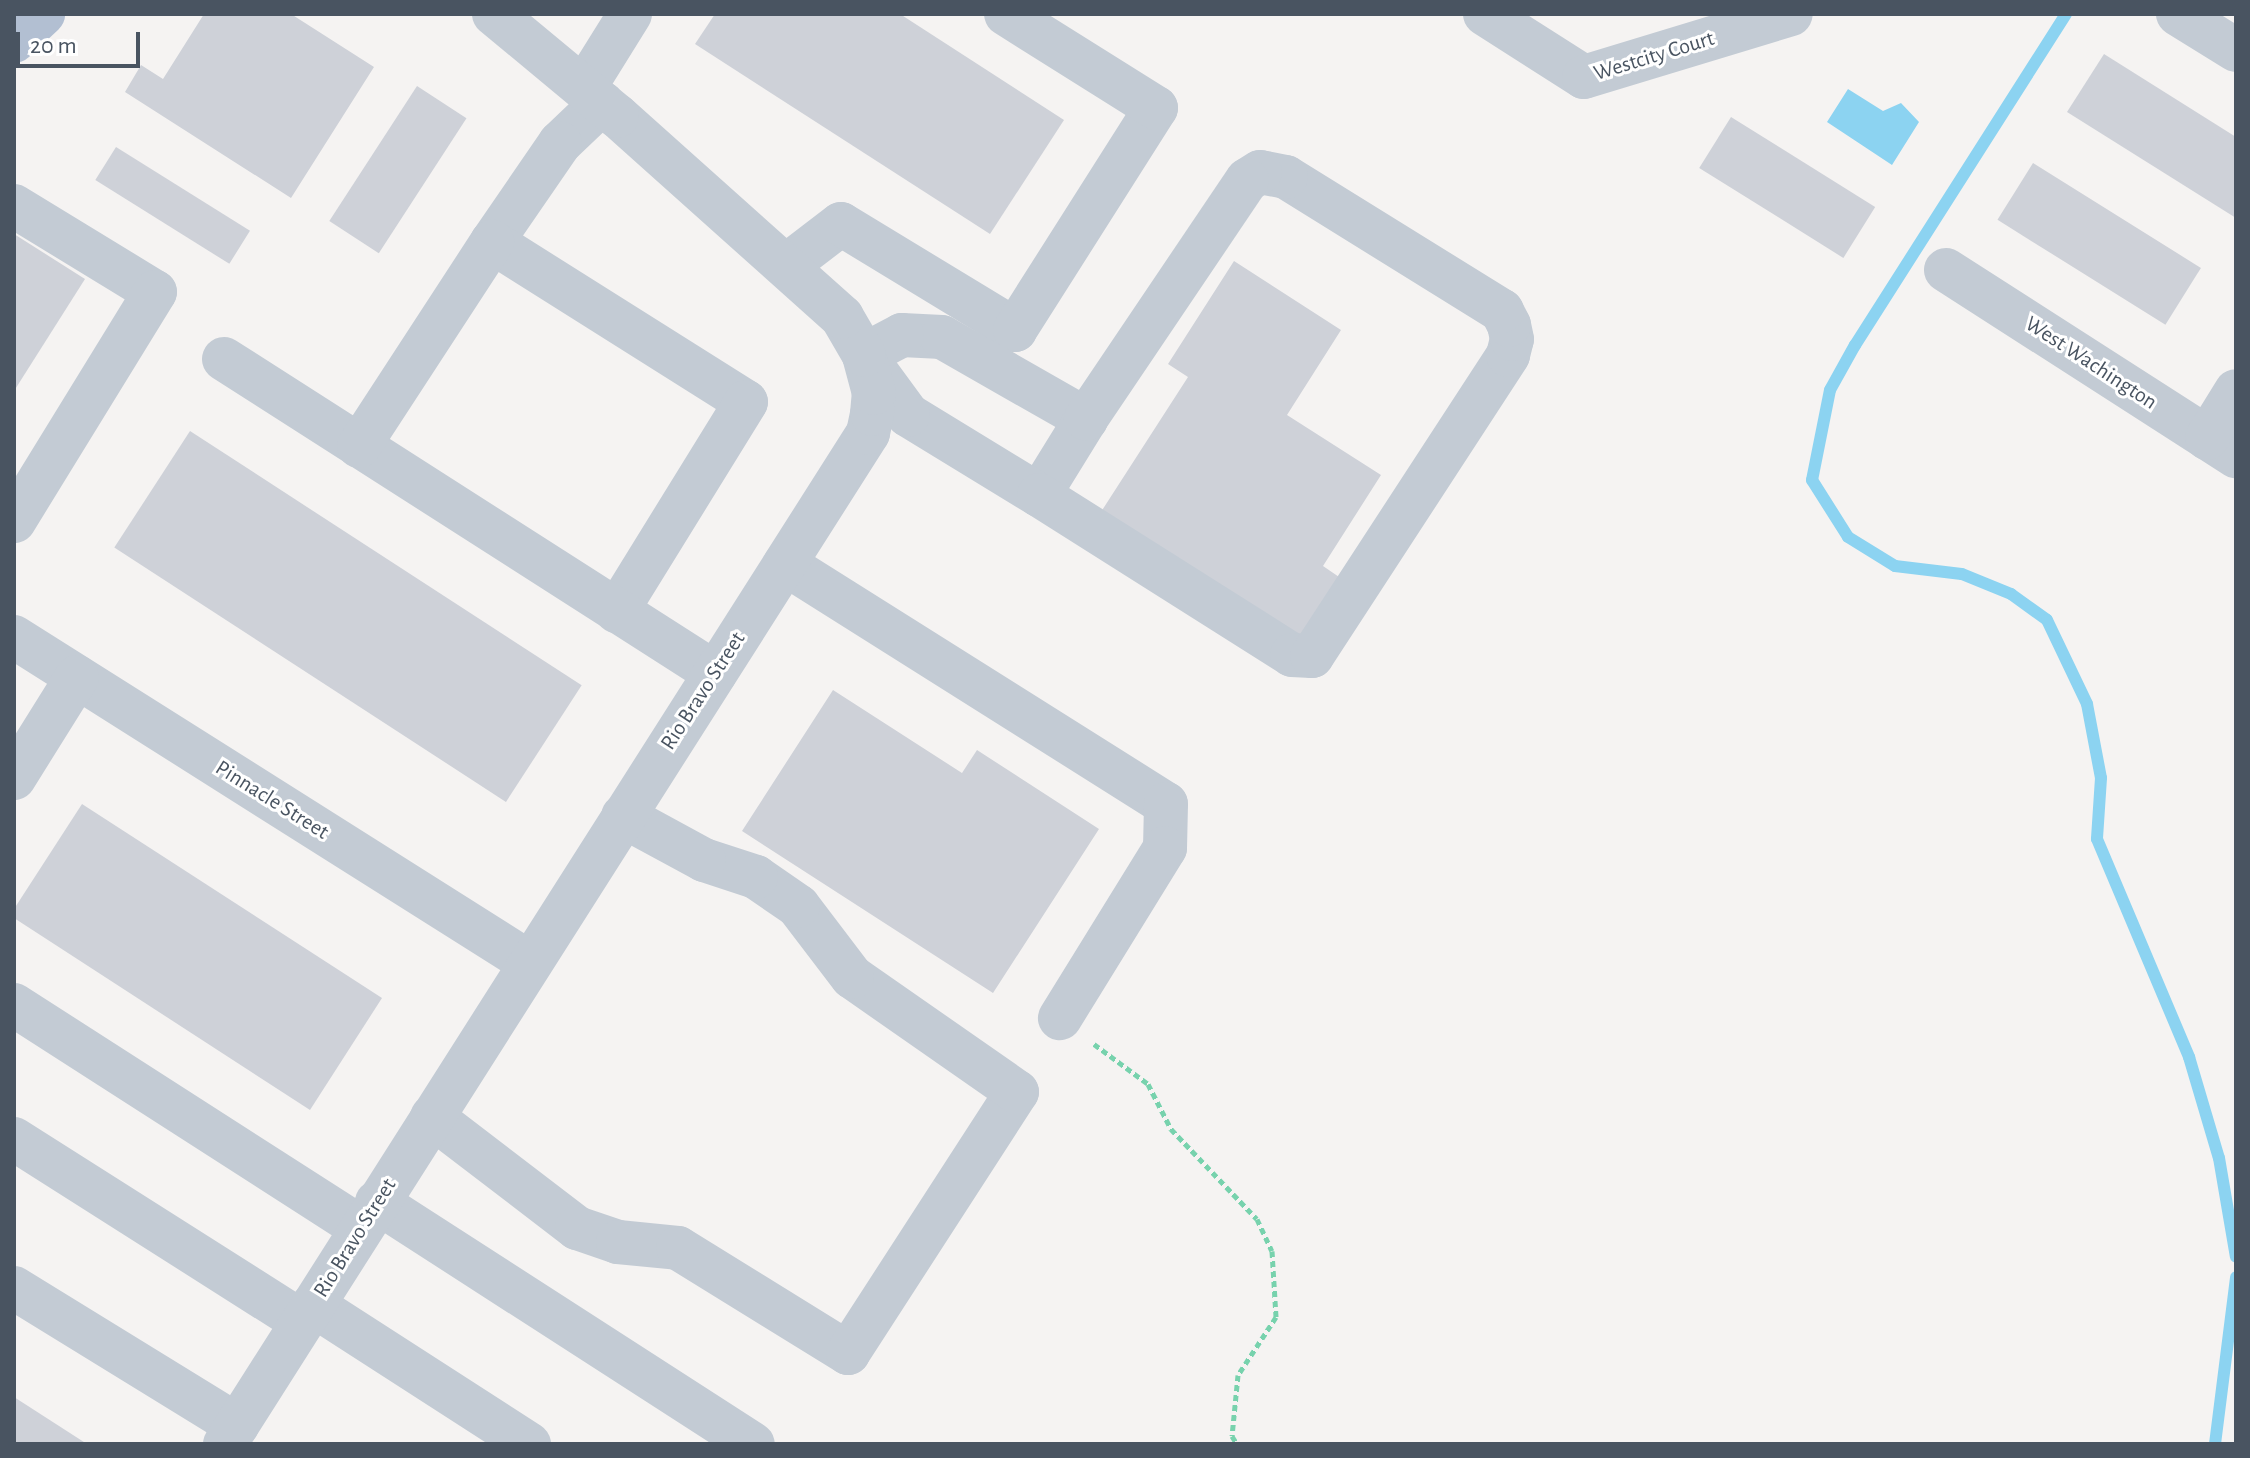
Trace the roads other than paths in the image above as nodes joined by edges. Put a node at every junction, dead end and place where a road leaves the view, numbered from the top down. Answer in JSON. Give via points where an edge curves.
{"nodes":[{"id":1,"x":43,"y":14,"type":"edge"},
{"id":2,"x":494,"y":14,"type":"edge"},
{"id":3,"x":630,"y":14,"type":"edge"},
{"id":4,"x":1006,"y":14,"type":"edge"},
{"id":5,"x":1485,"y":14,"type":"edge"},
{"id":6,"x":1791,"y":14,"type":"edge"},
{"id":7,"x":2178,"y":14,"type":"edge"},
{"id":8,"x":14,"y":41,"type":"edge"},
{"id":9,"x":2236,"y":50,"type":"edge"},
{"id":10,"x":593,"y":96,"type":"junction"},
{"id":11,"x":14,"y":206,"type":"edge"},
{"id":12,"x":492,"y":242,"type":"junction"},
{"id":13,"x":786,"y":266,"type":"junction"},
{"id":14,"x":1946,"y":270,"type":"dead end"},
{"id":15,"x":864,"y":355,"type":"junction"},
{"id":16,"x":224,"y":359,"type":"dead end"},
{"id":17,"x":2236,"y":391,"type":"edge"},
{"id":18,"x":1086,"y":419,"type":"junction"},
{"id":19,"x":359,"y":446,"type":"junction"},
{"id":20,"x":2222,"y":447,"type":"edge"},
{"id":21,"x":1039,"y":495,"type":"junction"},
{"id":22,"x":14,"y":521,"type":"edge"},
{"id":23,"x":785,"y":564,"type":"junction"},
{"id":24,"x":617,"y":611,"type":"junction"},
{"id":25,"x":14,"y":637,"type":"edge"},
{"id":26,"x":715,"y":673,"type":"junction"},
{"id":27,"x":77,"y":677,"type":"junction"},
{"id":28,"x":14,"y":778,"type":"edge"},
{"id":29,"x":623,"y":816,"type":"junction"},
{"id":30,"x":530,"y":963,"type":"junction"},
{"id":31,"x":14,"y":1005,"type":"edge"},
{"id":32,"x":1060,"y":1018,"type":"road end"},
{"id":33,"x":432,"y":1117,"type":"junction"},
{"id":34,"x":14,"y":1139,"type":"edge"},
{"id":35,"x":370,"y":1215,"type":"junction"},
{"id":36,"x":14,"y":1288,"type":"edge"},
{"id":37,"x":307,"y":1314,"type":"junction"},
{"id":38,"x":231,"y":1435,"type":"edge"},
{"id":39,"x":529,"y":1444,"type":"edge"},
{"id":40,"x":753,"y":1444,"type":"edge"}],
"edges":[{"from":1,"to":8,"type":"main road"},
{"from":2,"to":10,"type":"street","name":"Rio Bravo Street"},
{"from":3,"to":10,"type":"street"},
{"from":4,"to":13,"type":"street","via":[[1156,108],[1015,330],[841,224]]},
{"from":5,"to":6,"type":"street","name":"Westcity Court","via":[[1584,77]]},
{"from":7,"to":9,"type":"street"},
{"from":10,"to":12,"type":"street"},
{"from":10,"to":13,"type":"street","name":"Rio Bravo Street"},
{"from":11,"to":22,"type":"street","via":[[155,292]]},
{"from":12,"to":19,"type":"street"},
{"from":12,"to":24,"type":"street","via":[[746,402]]},
{"from":13,"to":15,"type":"street","name":"Rio Bravo Street","via":[[842,317]]},
{"from":14,"to":20,"type":"street","name":"West Wachington"},
{"from":15,"to":18,"type":"street","via":[[902,335],[942,337]]},
{"from":15,"to":21,"type":"street","via":[[908,415]]},
{"from":15,"to":23,"type":"street","name":"Rio Bravo Street","via":[[874,393],[868,433]]},
{"from":16,"to":19,"type":"street"},
{"from":17,"to":20,"type":"street"},
{"from":18,"to":21,"type":"street"},
{"from":18,"to":21,"type":"street","via":[[1247,180],[1260,172],[1286,177],[1502,311],[1512,339],[1508,355],[1312,656],[1292,655]]},
{"from":19,"to":24,"type":"street"},
{"from":23,"to":26,"type":"street","name":"Rio Bravo Street"},
{"from":23,"to":32,"type":"street","via":[[1166,804],[1165,848]]},
{"from":24,"to":26,"type":"street"},
{"from":25,"to":27,"type":"street","name":"Pinnacle Street"},
{"from":26,"to":29,"type":"street","name":"Rio Bravo Street"},
{"from":27,"to":28,"type":"street"},
{"from":27,"to":30,"type":"street","name":"Pinnacle Street"},
{"from":29,"to":30,"type":"street","name":"Rio Bravo Street"},
{"from":29,"to":33,"type":"street","via":[[704,860],[756,877],[798,906],[852,977],[1017,1092],[848,1353],[678,1248],[618,1242],[577,1228]]},
{"from":30,"to":33,"type":"street","name":"Rio Bravo Street"},
{"from":31,"to":35,"type":"street"},
{"from":33,"to":35,"type":"street","name":"Rio Bravo Street"},
{"from":34,"to":37,"type":"street"},
{"from":35,"to":37,"type":"street","name":"Rio Bravo Street"},
{"from":35,"to":40,"type":"street"},
{"from":36,"to":38,"type":"street"},
{"from":37,"to":38,"type":"street","name":"Rio Bravo Street"},
{"from":37,"to":39,"type":"street"}]}
